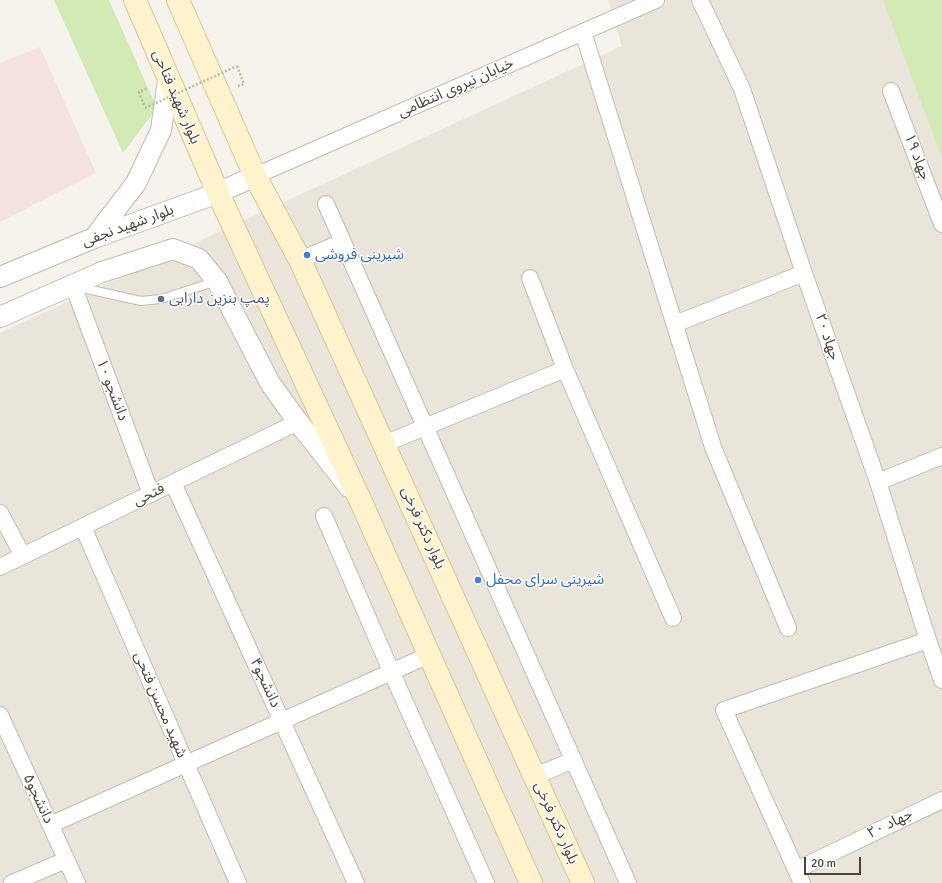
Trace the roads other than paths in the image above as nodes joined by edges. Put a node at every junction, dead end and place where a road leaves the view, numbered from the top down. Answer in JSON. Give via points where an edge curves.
{"nodes":[{"id":1,"x":135,"y":0,"type":"edge"},
{"id":2,"x":178,"y":0,"type":"edge"},
{"id":3,"x":656,"y":0,"type":"edge"},
{"id":4,"x":700,"y":0,"type":"edge"},
{"id":5,"x":583,"y":32,"type":"junction"},
{"id":6,"x":168,"y":80,"type":"junction"},
{"id":7,"x":891,"y":91,"type":"dead end"},
{"id":8,"x":255,"y":176,"type":"junction"},
{"id":9,"x":218,"y":193,"type":"junction"},
{"id":10,"x":326,"y":204,"type":"dead end"},
{"id":11,"x":942,"y":224,"type":"edge"},
{"id":12,"x":94,"y":238,"type":"junction"},
{"id":13,"x":342,"y":242,"type":"junction"},
{"id":14,"x":300,"y":260,"type":"junction"},
{"id":15,"x":804,"y":273,"type":"junction"},
{"id":16,"x":0,"y":277,"type":"edge"},
{"id":17,"x":530,"y":278,"type":"dead end"},
{"id":18,"x":217,"y":281,"type":"junction"},
{"id":19,"x":73,"y":285,"type":"junction"},
{"id":20,"x":0,"y":318,"type":"edge"},
{"id":21,"x":675,"y":324,"type":"junction"},
{"id":22,"x":565,"y":369,"type":"junction"},
{"id":23,"x":298,"y":422,"type":"junction"},
{"id":24,"x":426,"y":426,"type":"junction"},
{"id":25,"x":384,"y":444,"type":"junction"},
{"id":26,"x":942,"y":456,"type":"edge"},
{"id":27,"x":878,"y":482,"type":"junction"},
{"id":28,"x":173,"y":483,"type":"junction"},
{"id":29,"x":151,"y":494,"type":"junction"},
{"id":30,"x":362,"y":504,"type":"junction"},
{"id":31,"x":0,"y":513,"type":"edge"},
{"id":32,"x":324,"y":516,"type":"dead end"},
{"id":33,"x":84,"y":526,"type":"junction"},
{"id":34,"x":23,"y":556,"type":"junction"},
{"id":35,"x":0,"y":567,"type":"edge"},
{"id":36,"x":673,"y":618,"type":"dead end"},
{"id":37,"x":788,"y":628,"type":"dead end"},
{"id":38,"x":928,"y":640,"type":"junction"},
{"id":39,"x":429,"y":654,"type":"junction"},
{"id":40,"x":391,"y":672,"type":"junction"},
{"id":41,"x":942,"y":680,"type":"edge"},
{"id":42,"x":0,"y":715,"type":"edge"},
{"id":43,"x":282,"y":721,"type":"junction"},
{"id":44,"x":574,"y":760,"type":"junction"},
{"id":45,"x":186,"y":764,"type":"junction"},
{"id":46,"x":535,"y":776,"type":"junction"},
{"id":47,"x":942,"y":800,"type":"edge"},
{"id":48,"x":50,"y":825,"type":"junction"},
{"id":49,"x":66,"y":860,"type":"junction"},
{"id":50,"x":799,"y":877,"type":"edge"},
{"id":51,"x":12,"y":883,"type":"edge"},
{"id":52,"x":77,"y":883,"type":"edge"},
{"id":53,"x":238,"y":883,"type":"edge"},
{"id":54,"x":356,"y":883,"type":"edge"},
{"id":55,"x":486,"y":883,"type":"edge"},
{"id":56,"x":531,"y":883,"type":"edge"},
{"id":57,"x":583,"y":883,"type":"edge"},
{"id":58,"x":628,"y":883,"type":"edge"}],
"edges":[{"from":1,"to":6,"type":"main road","name":"بلوار شهید فتاحی"},
{"from":2,"to":8,"type":"main road"},
{"from":3,"to":5,"type":"street","name":"خیابان نیروی انتظامی"},
{"from":4,"to":15,"type":"street","name":"جهاد ۲۰","via":[[742,90]]},
{"from":5,"to":8,"type":"street","name":"خیابان نیروی انتظامی"},
{"from":5,"to":21,"type":"street"},
{"from":6,"to":9,"type":"main road","name":"بلوار شهید فتاحی"},
{"from":6,"to":12,"type":"street","via":[[160,130],[136,183]]},
{"from":7,"to":11,"type":"street","name":"جهاد ۱۹"},
{"from":8,"to":9,"type":"street","name":"بلوار شهید نجفی"},
{"from":8,"to":14,"type":"main road","name":"بلوار دکتر فرخی"},
{"from":9,"to":12,"type":"street","name":"بلوار شهید نجفی"},
{"from":9,"to":30,"type":"main road"},
{"from":10,"to":13,"type":"street"},
{"from":12,"to":16,"type":"street","name":"بلوار شهید نجفی"},
{"from":13,"to":14,"type":"street"},
{"from":13,"to":24,"type":"street"},
{"from":14,"to":25,"type":"main road","name":"بلوار دکتر فرخی"},
{"from":15,"to":21,"type":"street"},
{"from":15,"to":27,"type":"street","name":"جهاد ۲۰"},
{"from":17,"to":22,"type":"street"},
{"from":18,"to":19,"type":"lane","via":[[161,300],[141,301]]},
{"from":18,"to":19,"type":"street","via":[[199,259],[172,249],[102,272]]},
{"from":18,"to":23,"type":"street","via":[[270,383]]},
{"from":19,"to":20,"type":"street"},
{"from":19,"to":29,"type":"street","name":"دانشجو ۱۰"},
{"from":21,"to":37,"type":"street","via":[[713,447]]},
{"from":22,"to":24,"type":"street"},
{"from":22,"to":36,"type":"street"},
{"from":23,"to":28,"type":"street","name":"فتحی"},
{"from":23,"to":30,"type":"street"},
{"from":24,"to":25,"type":"street"},
{"from":24,"to":44,"type":"street"},
{"from":25,"to":46,"type":"main road","name":"بلوار دکتر فرخی"},
{"from":26,"to":27,"type":"street"},
{"from":27,"to":38,"type":"street","name":"جهاد ۲۰"},
{"from":28,"to":29,"type":"street","name":"فتحی"},
{"from":28,"to":43,"type":"street","name":"دانشجو۴"},
{"from":29,"to":33,"type":"street","name":"فتحی"},
{"from":30,"to":39,"type":"main road"},
{"from":31,"to":34,"type":"street"},
{"from":32,"to":40,"type":"street"},
{"from":33,"to":34,"type":"street","name":"فتحی"},
{"from":33,"to":45,"type":"street","name":"شهید محسن فتحی"},
{"from":34,"to":35,"type":"street","name":"فتحی"},
{"from":38,"to":41,"type":"street","name":"جهاد ۲۰"},
{"from":38,"to":50,"type":"street","via":[[724,710]]},
{"from":39,"to":40,"type":"street"},
{"from":39,"to":56,"type":"main road"},
{"from":40,"to":43,"type":"street"},
{"from":40,"to":55,"type":"street"},
{"from":42,"to":48,"type":"street","name":"دانشجو۵"},
{"from":43,"to":45,"type":"street"},
{"from":43,"to":54,"type":"street","name":"دانشجو۴"},
{"from":44,"to":46,"type":"street"},
{"from":44,"to":58,"type":"street"},
{"from":45,"to":48,"type":"street"},
{"from":45,"to":53,"type":"street","name":"شهید محسن فتحی"},
{"from":46,"to":57,"type":"main road","name":"بلوار دکتر فرخی"},
{"from":47,"to":50,"type":"street","name":"جهاد ۲۰"},
{"from":48,"to":49,"type":"street","name":"دانشجو۵"},
{"from":49,"to":51,"type":"street"},
{"from":49,"to":52,"type":"street","name":"دانشجو۵"}]}
